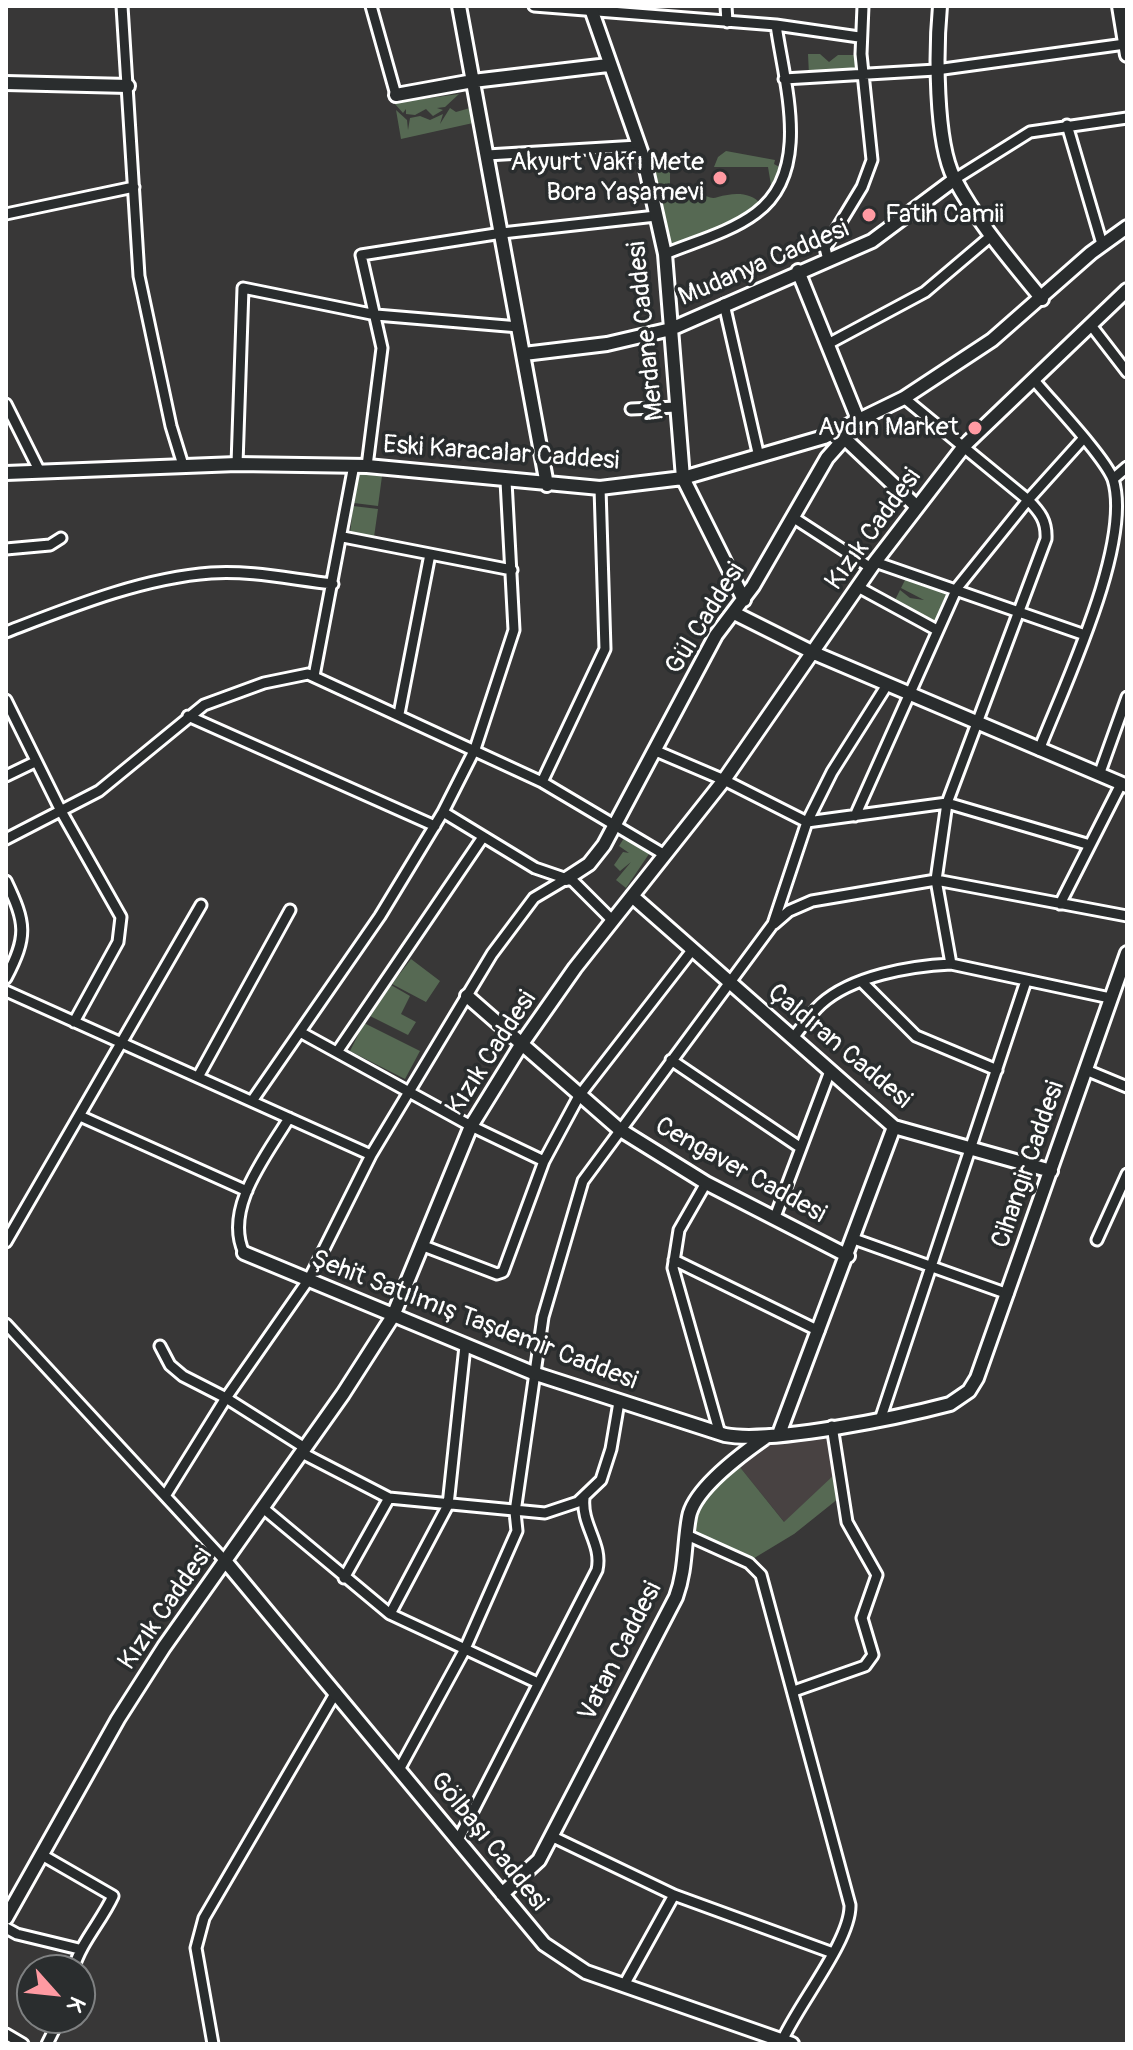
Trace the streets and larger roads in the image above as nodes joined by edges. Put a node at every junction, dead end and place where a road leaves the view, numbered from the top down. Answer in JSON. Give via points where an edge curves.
{"nodes":[{"id":1,"x":122,"y":6,"type":"edge"},
{"id":2,"x":371,"y":6,"type":"edge"},
{"id":3,"x":459,"y":6,"type":"edge"},
{"id":4,"x":534,"y":6,"type":"edge"},
{"id":5,"x":726,"y":6,"type":"edge"},
{"id":6,"x":863,"y":6,"type":"edge"},
{"id":7,"x":940,"y":6,"type":"edge"},
{"id":8,"x":1119,"y":6,"type":"edge"},
{"id":9,"x":591,"y":8,"type":"edge"},
{"id":10,"x":727,"y":22,"type":"junction"},
{"id":11,"x":776,"y":25,"type":"junction"},
{"id":12,"x":859,"y":37,"type":"junction"},
{"id":13,"x":1126,"y":49,"type":"edge"},
{"id":14,"x":608,"y":65,"type":"junction"},
{"id":15,"x":936,"y":70,"type":"junction"},
{"id":16,"x":862,"y":74,"type":"junction"},
{"id":17,"x":784,"y":79,"type":"junction"},
{"id":18,"x":473,"y":81,"type":"junction"},
{"id":19,"x":6,"y":83,"type":"edge"},
{"id":20,"x":128,"y":86,"type":"junction"},
{"id":21,"x":396,"y":95,"type":"joint"},
{"id":22,"x":1127,"y":118,"type":"edge"},
{"id":23,"x":1067,"y":125,"type":"junction"},
{"id":24,"x":638,"y":146,"type":"junction"},
{"id":25,"x":487,"y":155,"type":"junction"},
{"id":26,"x":955,"y":179,"type":"junction"},
{"id":27,"x":134,"y":187,"type":"junction"},
{"id":28,"x":6,"y":214,"type":"edge"},
{"id":29,"x":656,"y":216,"type":"junction"},
{"id":30,"x":1127,"y":227,"type":"edge"},
{"id":31,"x":502,"y":233,"type":"junction"},
{"id":32,"x":991,"y":236,"type":"junction"},
{"id":33,"x":1102,"y":244,"type":"junction"},
{"id":34,"x":665,"y":254,"type":"junction"},
{"id":35,"x":828,"y":260,"type":"junction"},
{"id":36,"x":798,"y":271,"type":"junction"},
{"id":37,"x":1127,"y":290,"type":"edge"},
{"id":38,"x":1042,"y":299,"type":"junction"},
{"id":39,"x":724,"y":304,"type":"junction"},
{"id":40,"x":376,"y":315,"type":"junction"},
{"id":41,"x":1090,"y":324,"type":"junction"},
{"id":42,"x":519,"y":327,"type":"junction"},
{"id":43,"x":671,"y":329,"type":"junction"},
{"id":44,"x":828,"y":344,"type":"junction"},
{"id":45,"x":524,"y":354,"type":"junction"},
{"id":46,"x":1127,"y":372,"type":"edge"},
{"id":47,"x":1033,"y":379,"type":"junction"},
{"id":48,"x":904,"y":398,"type":"junction"},
{"id":49,"x":6,"y":404,"type":"edge"},
{"id":50,"x":677,"y":407,"type":"junction"},
{"id":51,"x":631,"y":409,"type":"dead end"},
{"id":52,"x":859,"y":422,"type":"junction"},
{"id":53,"x":840,"y":434,"type":"junction"},
{"id":54,"x":1083,"y":439,"type":"junction"},
{"id":55,"x":965,"y":445,"type":"junction"},
{"id":56,"x":759,"y":457,"type":"junction"},
{"id":57,"x":237,"y":464,"type":"junction"},
{"id":58,"x":183,"y":465,"type":"junction"},
{"id":59,"x":360,"y":465,"type":"junction"},
{"id":60,"x":1127,"y":467,"type":"edge"},
{"id":61,"x":40,"y":472,"type":"junction"},
{"id":62,"x":6,"y":473,"type":"edge"},
{"id":63,"x":683,"y":478,"type":"junction"},
{"id":64,"x":1113,"y":479,"type":"junction"},
{"id":65,"x":506,"y":481,"type":"junction"},
{"id":66,"x":547,"y":485,"type":"junction"},
{"id":67,"x":600,"y":488,"type":"junction"},
{"id":68,"x":1028,"y":500,"type":"junction"},
{"id":69,"x":916,"y":506,"type":"junction"},
{"id":70,"x":794,"y":518,"type":"junction"},
{"id":71,"x":343,"y":537,"type":"junction"},
{"id":72,"x":61,"y":538,"type":"dead end"},
{"id":73,"x":6,"y":549,"type":"edge"},
{"id":74,"x":430,"y":554,"type":"junction"},
{"id":75,"x":873,"y":565,"type":"junction"},
{"id":76,"x":512,"y":570,"type":"junction"},
{"id":77,"x":333,"y":584,"type":"junction"},
{"id":78,"x":858,"y":587,"type":"junction"},
{"id":79,"x":957,"y":588,"type":"junction"},
{"id":80,"x":744,"y":600,"type":"junction"},
{"id":81,"x":1019,"y":610,"type":"junction"},
{"id":82,"x":734,"y":613,"type":"junction"},
{"id":83,"x":937,"y":630,"type":"junction"},
{"id":84,"x":6,"y":632,"type":"edge"},
{"id":85,"x":1085,"y":635,"type":"junction"},
{"id":86,"x":814,"y":653,"type":"junction"},
{"id":87,"x":314,"y":676,"type":"junction"},
{"id":88,"x":887,"y":685,"type":"junction"},
{"id":89,"x":908,"y":694,"type":"junction"},
{"id":90,"x":1127,"y":697,"type":"edge"},
{"id":91,"x":6,"y":700,"type":"edge"},
{"id":92,"x":399,"y":714,"type":"junction"},
{"id":93,"x":188,"y":716,"type":"junction"},
{"id":94,"x":975,"y":724,"type":"junction"},
{"id":95,"x":475,"y":749,"type":"junction"},
{"id":96,"x":1039,"y":750,"type":"junction"},
{"id":97,"x":656,"y":751,"type":"junction"},
{"id":98,"x":35,"y":762,"type":"junction"},
{"id":99,"x":1099,"y":775,"type":"junction"},
{"id":100,"x":6,"y":776,"type":"edge"},
{"id":101,"x":724,"y":780,"type":"junction"},
{"id":102,"x":542,"y":782,"type":"junction"},
{"id":103,"x":1124,"y":785,"type":"edge"},
{"id":104,"x":947,"y":803,"type":"junction"},
{"id":105,"x":61,"y":811,"type":"junction"},
{"id":106,"x":443,"y":812,"type":"junction"},
{"id":107,"x":855,"y":816,"type":"junction"},
{"id":108,"x":807,"y":822,"type":"junction"},
{"id":109,"x":617,"y":823,"type":"junction"},
{"id":110,"x":435,"y":826,"type":"junction"},
{"id":111,"x":483,"y":837,"type":"junction"},
{"id":112,"x":6,"y":839,"type":"edge"},
{"id":113,"x":1090,"y":845,"type":"junction"},
{"id":114,"x":665,"y":855,"type":"junction"},
{"id":115,"x":566,"y":879,"type":"junction"},
{"id":116,"x":936,"y":880,"type":"junction"},
{"id":117,"x":6,"y":881,"type":"edge"},
{"id":118,"x":632,"y":896,"type":"junction"},
{"id":119,"x":1060,"y":904,"type":"junction"},
{"id":120,"x":201,"y":905,"type":"dead end"},
{"id":121,"x":290,"y":910,"type":"dead end"},
{"id":122,"x":1127,"y":916,"type":"edge"},
{"id":123,"x":613,"y":921,"type":"junction"},
{"id":124,"x":773,"y":924,"type":"junction"},
{"id":125,"x":693,"y":949,"type":"junction"},
{"id":126,"x":1127,"y":953,"type":"edge"},
{"id":127,"x":951,"y":964,"type":"junction"},
{"id":128,"x":6,"y":978,"type":"edge"},
{"id":129,"x":729,"y":981,"type":"junction"},
{"id":130,"x":1026,"y":981,"type":"junction"},
{"id":131,"x":863,"y":983,"type":"junction"},
{"id":132,"x":6,"y":991,"type":"edge"},
{"id":133,"x":467,"y":996,"type":"junction"},
{"id":134,"x":1110,"y":998,"type":"junction"},
{"id":135,"x":74,"y":1022,"type":"junction"},
{"id":136,"x":300,"y":1032,"type":"junction"},
{"id":137,"x":793,"y":1038,"type":"junction"},
{"id":138,"x":123,"y":1044,"type":"junction"},
{"id":139,"x":521,"y":1045,"type":"junction"},
{"id":140,"x":337,"y":1052,"type":"junction"},
{"id":141,"x":671,"y":1060,"type":"junction"},
{"id":142,"x":997,"y":1070,"type":"junction"},
{"id":143,"x":1086,"y":1070,"type":"junction"},
{"id":144,"x":830,"y":1071,"type":"junction"},
{"id":145,"x":198,"y":1077,"type":"junction"},
{"id":146,"x":1127,"y":1087,"type":"edge"},
{"id":147,"x":408,"y":1091,"type":"junction"},
{"id":148,"x":579,"y":1096,"type":"junction"},
{"id":149,"x":252,"y":1101,"type":"junction"},
{"id":150,"x":80,"y":1116,"type":"junction"},
{"id":151,"x":289,"y":1118,"type":"junction"},
{"id":152,"x":471,"y":1126,"type":"junction"},
{"id":153,"x":894,"y":1127,"type":"junction"},
{"id":154,"x":619,"y":1129,"type":"junction"},
{"id":155,"x":801,"y":1148,"type":"junction"},
{"id":156,"x":971,"y":1149,"type":"junction"},
{"id":157,"x":371,"y":1155,"type":"junction"},
{"id":158,"x":544,"y":1161,"type":"junction"},
{"id":159,"x":1051,"y":1171,"type":"junction"},
{"id":160,"x":1127,"y":1174,"type":"edge"},
{"id":161,"x":706,"y":1183,"type":"junction"},
{"id":162,"x":247,"y":1191,"type":"junction"},
{"id":163,"x":775,"y":1217,"type":"junction"},
{"id":164,"x":854,"y":1239,"type":"junction"},
{"id":165,"x":1097,"y":1240,"type":"dead end"},
{"id":166,"x":6,"y":1242,"type":"edge"},
{"id":167,"x":421,"y":1245,"type":"junction"},
{"id":168,"x":244,"y":1253,"type":"joint"},
{"id":169,"x":848,"y":1256,"type":"junction"},
{"id":170,"x":674,"y":1260,"type":"junction"},
{"id":171,"x":931,"y":1269,"type":"junction"},
{"id":172,"x":309,"y":1279,"type":"junction"},
{"id":173,"x":1008,"y":1294,"type":"junction"},
{"id":174,"x":393,"y":1316,"type":"junction"},
{"id":175,"x":6,"y":1324,"type":"edge"},
{"id":176,"x":819,"y":1331,"type":"junction"},
{"id":177,"x":160,"y":1346,"type":"dead end"},
{"id":178,"x":465,"y":1346,"type":"junction"},
{"id":179,"x":533,"y":1373,"type":"junction"},
{"id":180,"x":969,"y":1391,"type":"joint"},
{"id":181,"x":226,"y":1398,"type":"junction"},
{"id":182,"x":619,"y":1402,"type":"junction"},
{"id":183,"x":881,"y":1417,"type":"junction"},
{"id":184,"x":832,"y":1426,"type":"junction"},
{"id":185,"x":720,"y":1434,"type":"junction"},
{"id":186,"x":774,"y":1434,"type":"junction"},
{"id":187,"x":303,"y":1450,"type":"junction"},
{"id":188,"x":165,"y":1496,"type":"junction"},
{"id":189,"x":389,"y":1498,"type":"junction"},
{"id":190,"x":584,"y":1498,"type":"junction"},
{"id":191,"x":448,"y":1505,"type":"junction"},
{"id":192,"x":263,"y":1508,"type":"junction"},
{"id":193,"x":515,"y":1512,"type":"junction"},
{"id":194,"x":687,"y":1535,"type":"junction"},
{"id":195,"x":226,"y":1562,"type":"junction"},
{"id":196,"x":344,"y":1578,"type":"junction"},
{"id":197,"x":390,"y":1614,"type":"junction"},
{"id":198,"x":464,"y":1651,"type":"junction"},
{"id":199,"x":538,"y":1683,"type":"junction"},
{"id":200,"x":794,"y":1691,"type":"junction"},
{"id":201,"x":336,"y":1692,"type":"junction"},
{"id":202,"x":400,"y":1768,"type":"junction"},
{"id":203,"x":551,"y":1836,"type":"junction"},
{"id":204,"x":458,"y":1840,"type":"junction"},
{"id":205,"x":42,"y":1855,"type":"junction"},
{"id":206,"x":502,"y":1894,"type":"junction"},
{"id":207,"x":674,"y":1895,"type":"junction"},
{"id":208,"x":6,"y":1918,"type":"edge"},
{"id":209,"x":6,"y":1928,"type":"edge"},
{"id":210,"x":79,"y":1949,"type":"junction"},
{"id":211,"x":833,"y":1953,"type":"junction"},
{"id":212,"x":78,"y":1954,"type":"edge"},
{"id":213,"x":624,"y":1985,"type":"junction"},
{"id":214,"x":6,"y":2034,"type":"edge"},
{"id":215,"x":787,"y":2042,"type":"edge"},
{"id":216,"x":23,"y":2044,"type":"edge"},
{"id":217,"x":213,"y":2044,"type":"edge"}],
"edges":[{"from":1,"to":20,"type":"street"},
{"from":2,"to":21,"type":"street"},
{"from":3,"to":18,"type":"street"},
{"from":4,"to":9,"type":"street"},
{"from":5,"to":10,"type":"street"},
{"from":6,"to":12,"type":"street"},
{"from":7,"to":15,"type":"street"},
{"from":8,"to":13,"type":"street"},
{"from":9,"to":10,"type":"street"},
{"from":9,"to":14,"type":"street","name":"Merdane Caddesi"},
{"from":10,"to":11,"type":"street"},
{"from":11,"to":12,"type":"street"},
{"from":11,"to":17,"type":"street"},
{"from":12,"to":16,"type":"street"},
{"from":13,"to":15,"type":"street"},
{"from":14,"to":18,"type":"street"},
{"from":14,"to":24,"type":"street","name":"Merdane Caddesi"},
{"from":15,"to":16,"type":"street"},
{"from":15,"to":26,"type":"street"},
{"from":16,"to":17,"type":"street"},
{"from":16,"to":35,"type":"street","via":[[872,160],[859,193],[825,248]]},
{"from":17,"to":34,"type":"street","via":[[792,139],[771,197],[749,218]]},
{"from":18,"to":21,"type":"street"},
{"from":18,"to":25,"type":"street"},
{"from":19,"to":20,"type":"street"},
{"from":20,"to":27,"type":"street"},
{"from":22,"to":23,"type":"street"},
{"from":23,"to":26,"type":"street","via":[[1015,138]]},
{"from":23,"to":33,"type":"street"},
{"from":24,"to":25,"type":"street"},
{"from":24,"to":29,"type":"street","name":"Merdane Caddesi"},
{"from":25,"to":31,"type":"street"},
{"from":26,"to":32,"type":"street"},
{"from":26,"to":35,"type":"street","name":"Mudanya Caddesi","via":[[887,232]]},
{"from":27,"to":28,"type":"street"},
{"from":27,"to":58,"type":"street","via":[[139,276]]},
{"from":29,"to":31,"type":"street"},
{"from":29,"to":34,"type":"street","name":"Merdane Caddesi"},
{"from":30,"to":33,"type":"street","name":"Eski Karacalar Caddesi"},
{"from":31,"to":40,"type":"street","via":[[361,255]]},
{"from":31,"to":42,"type":"street"},
{"from":32,"to":38,"type":"street"},
{"from":32,"to":44,"type":"street","via":[[925,292]]},
{"from":33,"to":38,"type":"street","name":"Eski Karacalar Caddesi"},
{"from":34,"to":43,"type":"street","name":"Merdane Caddesi"},
{"from":35,"to":36,"type":"street","name":"Mudanya Caddesi"},
{"from":36,"to":39,"type":"street","name":"Mudanya Caddesi"},
{"from":36,"to":44,"type":"street"},
{"from":37,"to":41,"type":"street","name":"Kızık Caddesi"},
{"from":38,"to":48,"type":"street","name":"Eski Karacalar Caddesi","via":[[963,362]]},
{"from":39,"to":43,"type":"street","name":"Mudanya Caddesi"},
{"from":39,"to":56,"type":"street"},
{"from":40,"to":42,"type":"street"},
{"from":40,"to":57,"type":"street","via":[[243,288]]},
{"from":40,"to":59,"type":"street","via":[[382,359]]},
{"from":41,"to":46,"type":"street"},
{"from":41,"to":47,"type":"street","name":"Kızık Caddesi"},
{"from":42,"to":45,"type":"street"},
{"from":43,"to":45,"type":"street","name":"Mudanya Caddesi","via":[[607,344]]},
{"from":43,"to":50,"type":"street","name":"Merdane Caddesi"},
{"from":44,"to":52,"type":"street"},
{"from":45,"to":66,"type":"street"},
{"from":47,"to":54,"type":"street"},
{"from":47,"to":55,"type":"street","name":"Kızık Caddesi"},
{"from":48,"to":52,"type":"street","name":"Eski Karacalar Caddesi"},
{"from":48,"to":55,"type":"street"},
{"from":49,"to":61,"type":"street"},
{"from":50,"to":51,"type":"street"},
{"from":50,"to":63,"type":"street","name":"Merdane Caddesi"},
{"from":52,"to":53,"type":"street","name":"Eski Karacalar Caddesi"},
{"from":53,"to":56,"type":"street","name":"Eski Karacalar Caddesi"},
{"from":53,"to":69,"type":"street"},
{"from":53,"to":70,"type":"street","name":"Gül Caddesi"},
{"from":54,"to":64,"type":"street"},
{"from":54,"to":68,"type":"street"},
{"from":55,"to":68,"type":"street"},
{"from":55,"to":69,"type":"street","name":"Kızık Caddesi"},
{"from":56,"to":63,"type":"street","name":"Eski Karacalar Caddesi"},
{"from":57,"to":58,"type":"street","name":"Eski Karacalar Caddesi"},
{"from":57,"to":59,"type":"street","name":"Eski Karacalar Caddesi"},
{"from":58,"to":61,"type":"street","name":"Eski Karacalar Caddesi"},
{"from":59,"to":65,"type":"street","name":"Eski Karacalar Caddesi"},
{"from":59,"to":71,"type":"street"},
{"from":60,"to":64,"type":"street"},
{"from":61,"to":62,"type":"street","name":"Eski Karacalar Caddesi"},
{"from":63,"to":67,"type":"street","name":"Eski Karacalar Caddesi"},
{"from":63,"to":80,"type":"street","name":"Merdane Caddesi"},
{"from":64,"to":85,"type":"street","via":[[1118,547]]},
{"from":65,"to":66,"type":"street","name":"Eski Karacalar Caddesi"},
{"from":65,"to":76,"type":"street"},
{"from":66,"to":67,"type":"street","name":"Eski Karacalar Caddesi"},
{"from":67,"to":102,"type":"street","via":[[605,649]]},
{"from":68,"to":79,"type":"street"},
{"from":68,"to":81,"type":"street","via":[[1045,522],[1046,539]]},
{"from":69,"to":75,"type":"street","name":"Kızık Caddesi"},
{"from":70,"to":75,"type":"street"},
{"from":70,"to":80,"type":"street","name":"Gül Caddesi"},
{"from":71,"to":74,"type":"street"},
{"from":71,"to":77,"type":"street"},
{"from":72,"to":73,"type":"street","via":[[50,545]]},
{"from":74,"to":76,"type":"street"},
{"from":74,"to":92,"type":"street"},
{"from":75,"to":78,"type":"street","name":"Kızık Caddesi"},
{"from":75,"to":79,"type":"street"},
{"from":76,"to":95,"type":"street","via":[[514,630]]},
{"from":77,"to":84,"type":"street","via":[[226,573],[190,575],[66,609]]},
{"from":77,"to":87,"type":"street"},
{"from":78,"to":83,"type":"street"},
{"from":78,"to":86,"type":"street","name":"Kızık Caddesi"},
{"from":79,"to":81,"type":"street"},
{"from":79,"to":83,"type":"street"},
{"from":80,"to":82,"type":"street","name":"Gül Caddesi"},
{"from":81,"to":85,"type":"street"},
{"from":81,"to":94,"type":"street"},
{"from":82,"to":86,"type":"street"},
{"from":82,"to":97,"type":"street","name":"Gül Caddesi","via":[[707,650]]},
{"from":83,"to":89,"type":"street"},
{"from":85,"to":96,"type":"street"},
{"from":86,"to":88,"type":"street"},
{"from":86,"to":101,"type":"street","name":"Kızık Caddesi"},
{"from":87,"to":92,"type":"street"},
{"from":87,"to":93,"type":"street","via":[[264,683],[221,697]]},
{"from":88,"to":89,"type":"street"},
{"from":88,"to":108,"type":"street"},
{"from":89,"to":94,"type":"street"},
{"from":89,"to":107,"type":"street"},
{"from":90,"to":99,"type":"street"},
{"from":91,"to":98,"type":"street"},
{"from":92,"to":95,"type":"street"},
{"from":93,"to":105,"type":"street","via":[[116,779]]},
{"from":93,"to":110,"type":"street"},
{"from":94,"to":96,"type":"street"},
{"from":94,"to":104,"type":"street"},
{"from":95,"to":102,"type":"street"},
{"from":95,"to":106,"type":"street"},
{"from":96,"to":99,"type":"street"},
{"from":97,"to":101,"type":"street"},
{"from":97,"to":109,"type":"street","name":"Gül Caddesi"},
{"from":98,"to":100,"type":"street"},
{"from":98,"to":105,"type":"street"},
{"from":99,"to":103,"type":"street"},
{"from":101,"to":108,"type":"street"},
{"from":101,"to":114,"type":"street","name":"Kızık Caddesi"},
{"from":102,"to":109,"type":"street"},
{"from":103,"to":113,"type":"street"},
{"from":104,"to":107,"type":"street"},
{"from":104,"to":113,"type":"street"},
{"from":104,"to":116,"type":"street"},
{"from":105,"to":112,"type":"street"},
{"from":105,"to":135,"type":"street","via":[[107,887],[122,925]]},
{"from":106,"to":110,"type":"street"},
{"from":106,"to":111,"type":"street"},
{"from":107,"to":108,"type":"street"},
{"from":108,"to":124,"type":"street"},
{"from":109,"to":114,"type":"street"},
{"from":109,"to":115,"type":"street","name":"Gül Caddesi","via":[[589,864]]},
{"from":110,"to":136,"type":"street"},
{"from":111,"to":115,"type":"street","via":[[535,868]]},
{"from":111,"to":140,"type":"street"},
{"from":113,"to":119,"type":"street"},
{"from":114,"to":118,"type":"street","name":"Kızık Caddesi"},
{"from":115,"to":123,"type":"street","via":[[579,885]]},
{"from":115,"to":133,"type":"street","via":[[528,904]]},
{"from":116,"to":119,"type":"street"},
{"from":116,"to":124,"type":"street","via":[[812,901]]},
{"from":116,"to":127,"type":"street"},
{"from":117,"to":128,"type":"street","via":[[24,938]]},
{"from":118,"to":123,"type":"street","name":"Kızık Caddesi"},
{"from":118,"to":125,"type":"street","name":"Çaldıran Caddesi"},
{"from":119,"to":122,"type":"street"},
{"from":120,"to":138,"type":"street"},
{"from":121,"to":145,"type":"street"},
{"from":123,"to":139,"type":"street","name":"Kızık Caddesi"},
{"from":124,"to":129,"type":"street"},
{"from":125,"to":129,"type":"street","name":"Çaldıran Caddesi"},
{"from":125,"to":148,"type":"street"},
{"from":126,"to":134,"type":"street","name":"Cihangir Caddesi"},
{"from":127,"to":130,"type":"street"},
{"from":127,"to":131,"type":"street","via":[[917,967]]},
{"from":129,"to":137,"type":"street","name":"Çaldıran Caddesi"},
{"from":129,"to":141,"type":"street"},
{"from":130,"to":134,"type":"street"},
{"from":130,"to":142,"type":"street"},
{"from":131,"to":137,"type":"street","via":[[820,1005]]},
{"from":131,"to":142,"type":"street","via":[[916,1036]]},
{"from":132,"to":135,"type":"street"},
{"from":133,"to":139,"type":"street","name":"Cengaver Caddesi"},
{"from":133,"to":147,"type":"street"},
{"from":134,"to":143,"type":"street","name":"Cihangir Caddesi"},
{"from":135,"to":138,"type":"street"},
{"from":136,"to":140,"type":"street"},
{"from":136,"to":149,"type":"street"},
{"from":137,"to":144,"type":"street","name":"Çaldıran Caddesi"},
{"from":138,"to":145,"type":"street"},
{"from":138,"to":150,"type":"street"},
{"from":139,"to":148,"type":"street","name":"Cengaver Caddesi"},
{"from":139,"to":152,"type":"street","name":"Kızık Caddesi"},
{"from":140,"to":147,"type":"street"},
{"from":141,"to":154,"type":"street"},
{"from":141,"to":155,"type":"street"},
{"from":142,"to":156,"type":"street"},
{"from":143,"to":146,"type":"street"},
{"from":143,"to":159,"type":"street","name":"Cihangir Caddesi"},
{"from":144,"to":153,"type":"street","name":"Çaldıran Caddesi"},
{"from":144,"to":155,"type":"street"},
{"from":145,"to":149,"type":"street"},
{"from":147,"to":152,"type":"street"},
{"from":147,"to":157,"type":"street"},
{"from":148,"to":154,"type":"street","name":"Cengaver Caddesi"},
{"from":148,"to":158,"type":"street"},
{"from":149,"to":151,"type":"street"},
{"from":150,"to":162,"type":"street"},
{"from":150,"to":166,"type":"street"},
{"from":151,"to":157,"type":"street"},
{"from":151,"to":162,"type":"street"},
{"from":152,"to":158,"type":"street"},
{"from":152,"to":167,"type":"street","name":"Kızık Caddesi"},
{"from":153,"to":156,"type":"street","name":"Çaldıran Caddesi"},
{"from":153,"to":164,"type":"street"},
{"from":154,"to":161,"type":"street","name":"Cengaver Caddesi"},
{"from":154,"to":179,"type":"street","via":[[591,1167],[575,1203]]},
{"from":155,"to":163,"type":"street"},
{"from":156,"to":159,"type":"street","name":"Çaldıran Caddesi"},
{"from":156,"to":171,"type":"street"},
{"from":157,"to":172,"type":"street"},
{"from":158,"to":167,"type":"street","via":[[506,1269],[497,1274]]},
{"from":159,"to":173,"type":"street","name":"Cihangir Caddesi"},
{"from":160,"to":165,"type":"street"},
{"from":161,"to":163,"type":"street","name":"Cengaver Caddesi"},
{"from":161,"to":170,"type":"street","via":[[679,1230]]},
{"from":162,"to":168,"type":"street","via":[[239,1233]]},
{"from":163,"to":169,"type":"street","name":"Cengaver Caddesi"},
{"from":164,"to":169,"type":"street"},
{"from":164,"to":171,"type":"street"},
{"from":167,"to":174,"type":"street","name":"Kızık Caddesi"},
{"from":168,"to":172,"type":"street","name":"Şehit Satılmış Taşdemir Caddesi"},
{"from":169,"to":176,"type":"street"},
{"from":170,"to":176,"type":"street"},
{"from":170,"to":185,"type":"street"},
{"from":171,"to":173,"type":"street"},
{"from":171,"to":183,"type":"street"},
{"from":172,"to":174,"type":"street","name":"Şehit Satılmış Taşdemir Caddesi"},
{"from":172,"to":181,"type":"street"},
{"from":173,"to":180,"type":"street","name":"Cihangir Caddesi"},
{"from":174,"to":178,"type":"street","name":"Şehit Satılmış Taşdemir Caddesi"},
{"from":174,"to":187,"type":"street","name":"Kızık Caddesi"},
{"from":175,"to":188,"type":"street"},
{"from":176,"to":186,"type":"street"},
{"from":177,"to":181,"type":"street","via":[[175,1370]]},
{"from":178,"to":179,"type":"street","name":"Şehit Satılmış Taşdemir Caddesi"},
{"from":178,"to":191,"type":"street"},
{"from":179,"to":182,"type":"street","name":"Şehit Satılmış Taşdemir Caddesi"},
{"from":179,"to":193,"type":"street"},
{"from":180,"to":183,"type":"street","name":"Şehit Satılmış Taşdemir Caddesi","via":[[950,1404]]},
{"from":181,"to":187,"type":"street"},
{"from":181,"to":188,"type":"street"},
{"from":182,"to":185,"type":"street","name":"Şehit Satılmış Taşdemir Caddesi"},
{"from":182,"to":190,"type":"street","via":[[605,1473]]},
{"from":183,"to":184,"type":"street","name":"Şehit Satılmış Taşdemir Caddesi"},
{"from":184,"to":186,"type":"street","name":"Şehit Satılmış Taşdemir Caddesi"},
{"from":184,"to":200,"type":"street","via":[[847,1522],[877,1575],[862,1618],[873,1655],[870,1662]]},
{"from":185,"to":186,"type":"street","name":"Şehit Satılmış Taşdemir Caddesi"},
{"from":186,"to":194,"type":"street","name":"Vatan Caddesi","via":[[699,1497],[689,1513]]},
{"from":187,"to":189,"type":"street"},
{"from":187,"to":192,"type":"street","name":"Kızık Caddesi"},
{"from":188,"to":195,"type":"street"},
{"from":189,"to":191,"type":"street"},
{"from":189,"to":196,"type":"street"},
{"from":190,"to":193,"type":"street","via":[[545,1513]]},
{"from":190,"to":199,"type":"street","via":[[584,1515],[599,1556],[597,1570]]},
{"from":191,"to":193,"type":"street"},
{"from":191,"to":197,"type":"street"},
{"from":192,"to":195,"type":"street","name":"Kızık Caddesi"},
{"from":192,"to":196,"type":"street"},
{"from":193,"to":198,"type":"street","via":[[517,1531]]},
{"from":194,"to":200,"type":"street","via":[[757,1569]]},
{"from":194,"to":203,"type":"street","name":"Vatan Caddesi","via":[[676,1597]]},
{"from":195,"to":201,"type":"street","name":"Gölbaşı Caddesi"},
{"from":195,"to":205,"type":"street","name":"Kızık Caddesi","via":[[118,1719]]},
{"from":196,"to":197,"type":"street"},
{"from":197,"to":198,"type":"street"},
{"from":198,"to":199,"type":"street"},
{"from":198,"to":202,"type":"street"},
{"from":199,"to":204,"type":"street"},
{"from":200,"to":211,"type":"street","via":[[850,1905],[849,1922]]},
{"from":201,"to":202,"type":"street","name":"Gölbaşı Caddesi"},
{"from":201,"to":217,"type":"street","via":[[198,1934]]},
{"from":202,"to":204,"type":"street","name":"Gölbaşı Caddesi"},
{"from":203,"to":206,"type":"street","name":"Vatan Caddesi","via":[[532,1869]]},
{"from":203,"to":207,"type":"street"},
{"from":204,"to":206,"type":"street","name":"Gölbaşı Caddesi"},
{"from":205,"to":208,"type":"street","name":"Kızık Caddesi"},
{"from":205,"to":210,"type":"street","via":[[113,1896]]},
{"from":206,"to":213,"type":"street","name":"Gölbaşı Caddesi","via":[[551,1950],[579,1968]]},
{"from":207,"to":211,"type":"street"},
{"from":207,"to":213,"type":"street"},
{"from":209,"to":210,"type":"street"},
{"from":210,"to":212,"type":"street"},
{"from":211,"to":215,"type":"street","via":[[803,1998]]},
{"from":213,"to":215,"type":"street","name":"Gölbaşı Caddesi"},
{"from":214,"to":216,"type":"street"}]}
